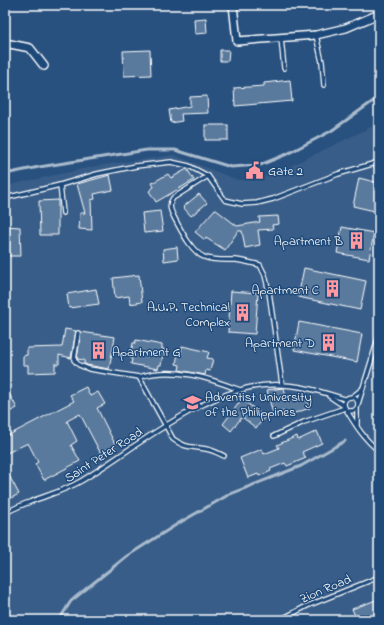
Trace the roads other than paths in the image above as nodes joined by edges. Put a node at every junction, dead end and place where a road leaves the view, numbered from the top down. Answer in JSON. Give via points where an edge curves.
{"nodes":[{"id":1,"x":233,"y":5,"type":"edge"},
{"id":2,"x":379,"y":14,"type":"edge"},
{"id":3,"x":316,"y":35,"type":"junction"},
{"id":4,"x":281,"y":37,"type":"junction"},
{"id":5,"x":5,"y":43,"type":"edge"},
{"id":6,"x":44,"y":66,"type":"dead end"},
{"id":7,"x":284,"y":68,"type":"dead end"},
{"id":8,"x":324,"y":85,"type":"dead end"},
{"id":9,"x":379,"y":162,"type":"edge"},
{"id":10,"x":208,"y":176,"type":"junction"},
{"id":11,"x":60,"y":185,"type":"junction"},
{"id":12,"x":5,"y":198,"type":"edge"},
{"id":13,"x":63,"y":213,"type":"dead end"},
{"id":14,"x":78,"y":333,"type":"dead end"},
{"id":15,"x":379,"y":336,"type":"edge"},
{"id":16,"x":139,"y":377,"type":"junction"},
{"id":17,"x":282,"y":384,"type":"junction"},
{"id":18,"x":363,"y":388,"type":"junction"},
{"id":19,"x":240,"y":390,"type":"junction"},
{"id":20,"x":325,"y":393,"type":"junction"},
{"id":21,"x":352,"y":397,"type":"junction"},
{"id":22,"x":345,"y":400,"type":"junction"},
{"id":23,"x":358,"y":404,"type":"junction"},
{"id":24,"x":345,"y":408,"type":"junction"},
{"id":25,"x":357,"y":409,"type":"junction"},
{"id":26,"x":166,"y":424,"type":"junction"},
{"id":27,"x":358,"y":430,"type":"junction"},
{"id":28,"x":274,"y":436,"type":"dead end"},
{"id":29,"x":379,"y":451,"type":"edge"},
{"id":30,"x":224,"y":456,"type":"dead end"},
{"id":31,"x":5,"y":513,"type":"edge"},
{"id":32,"x":379,"y":577,"type":"edge"},
{"id":33,"x":280,"y":620,"type":"edge"}],
"edges":[{"from":1,"to":4,"type":"street","via":[[237,41]]},
{"from":2,"to":3,"type":"street","via":[[346,28]]},
{"from":3,"to":4,"type":"street"},
{"from":3,"to":8,"type":"lane"},
{"from":4,"to":7,"type":"lane"},
{"from":5,"to":6,"type":"street","via":[[30,48]]},
{"from":9,"to":10,"type":"lane","via":[[257,203],[242,204],[225,200]]},
{"from":10,"to":11,"type":"lane","via":[[189,166],[171,162],[97,174]]},
{"from":10,"to":17,"type":"lane","via":[[173,198],[170,210],[185,237],[205,258],[260,264],[269,292]]},
{"from":11,"to":12,"type":"lane"},
{"from":11,"to":13,"type":"lane"},
{"from":14,"to":16,"type":"lane","via":[[74,360],[79,365]]},
{"from":15,"to":18,"type":"lane"},
{"from":16,"to":19,"type":"lane","via":[[167,372],[217,381]]},
{"from":16,"to":26,"type":"lane"},
{"from":17,"to":19,"type":"lane","name":"Saint Peter Road"},
{"from":17,"to":20,"type":"lane","name":"Saint Peter Road"},
{"from":18,"to":21,"type":"lane"},
{"from":18,"to":23,"type":"lane"},
{"from":19,"to":26,"type":"lane","name":"Saint Peter Road","via":[[219,397]]},
{"from":20,"to":22,"type":"lane","name":"Saint Peter Road"},
{"from":20,"to":24,"type":"lane","name":"Saint Peter Road"},
{"from":21,"to":22,"type":"lane"},
{"from":21,"to":23,"type":"lane"},
{"from":22,"to":24,"type":"lane"},
{"from":23,"to":25,"type":"lane"},
{"from":24,"to":25,"type":"lane","via":[[352,412]]},
{"from":24,"to":27,"type":"lane"},
{"from":24,"to":28,"type":"lane","via":[[304,422]]},
{"from":25,"to":27,"type":"lane"},
{"from":26,"to":30,"type":"lane","via":[[173,439],[180,444],[191,448],[214,450]]},
{"from":26,"to":31,"type":"lane","name":"Saint Peter Road","via":[[62,492]]},
{"from":27,"to":29,"type":"lane"},
{"from":32,"to":33,"type":"lane","name":"Zion Road","via":[[307,606]]}]}
